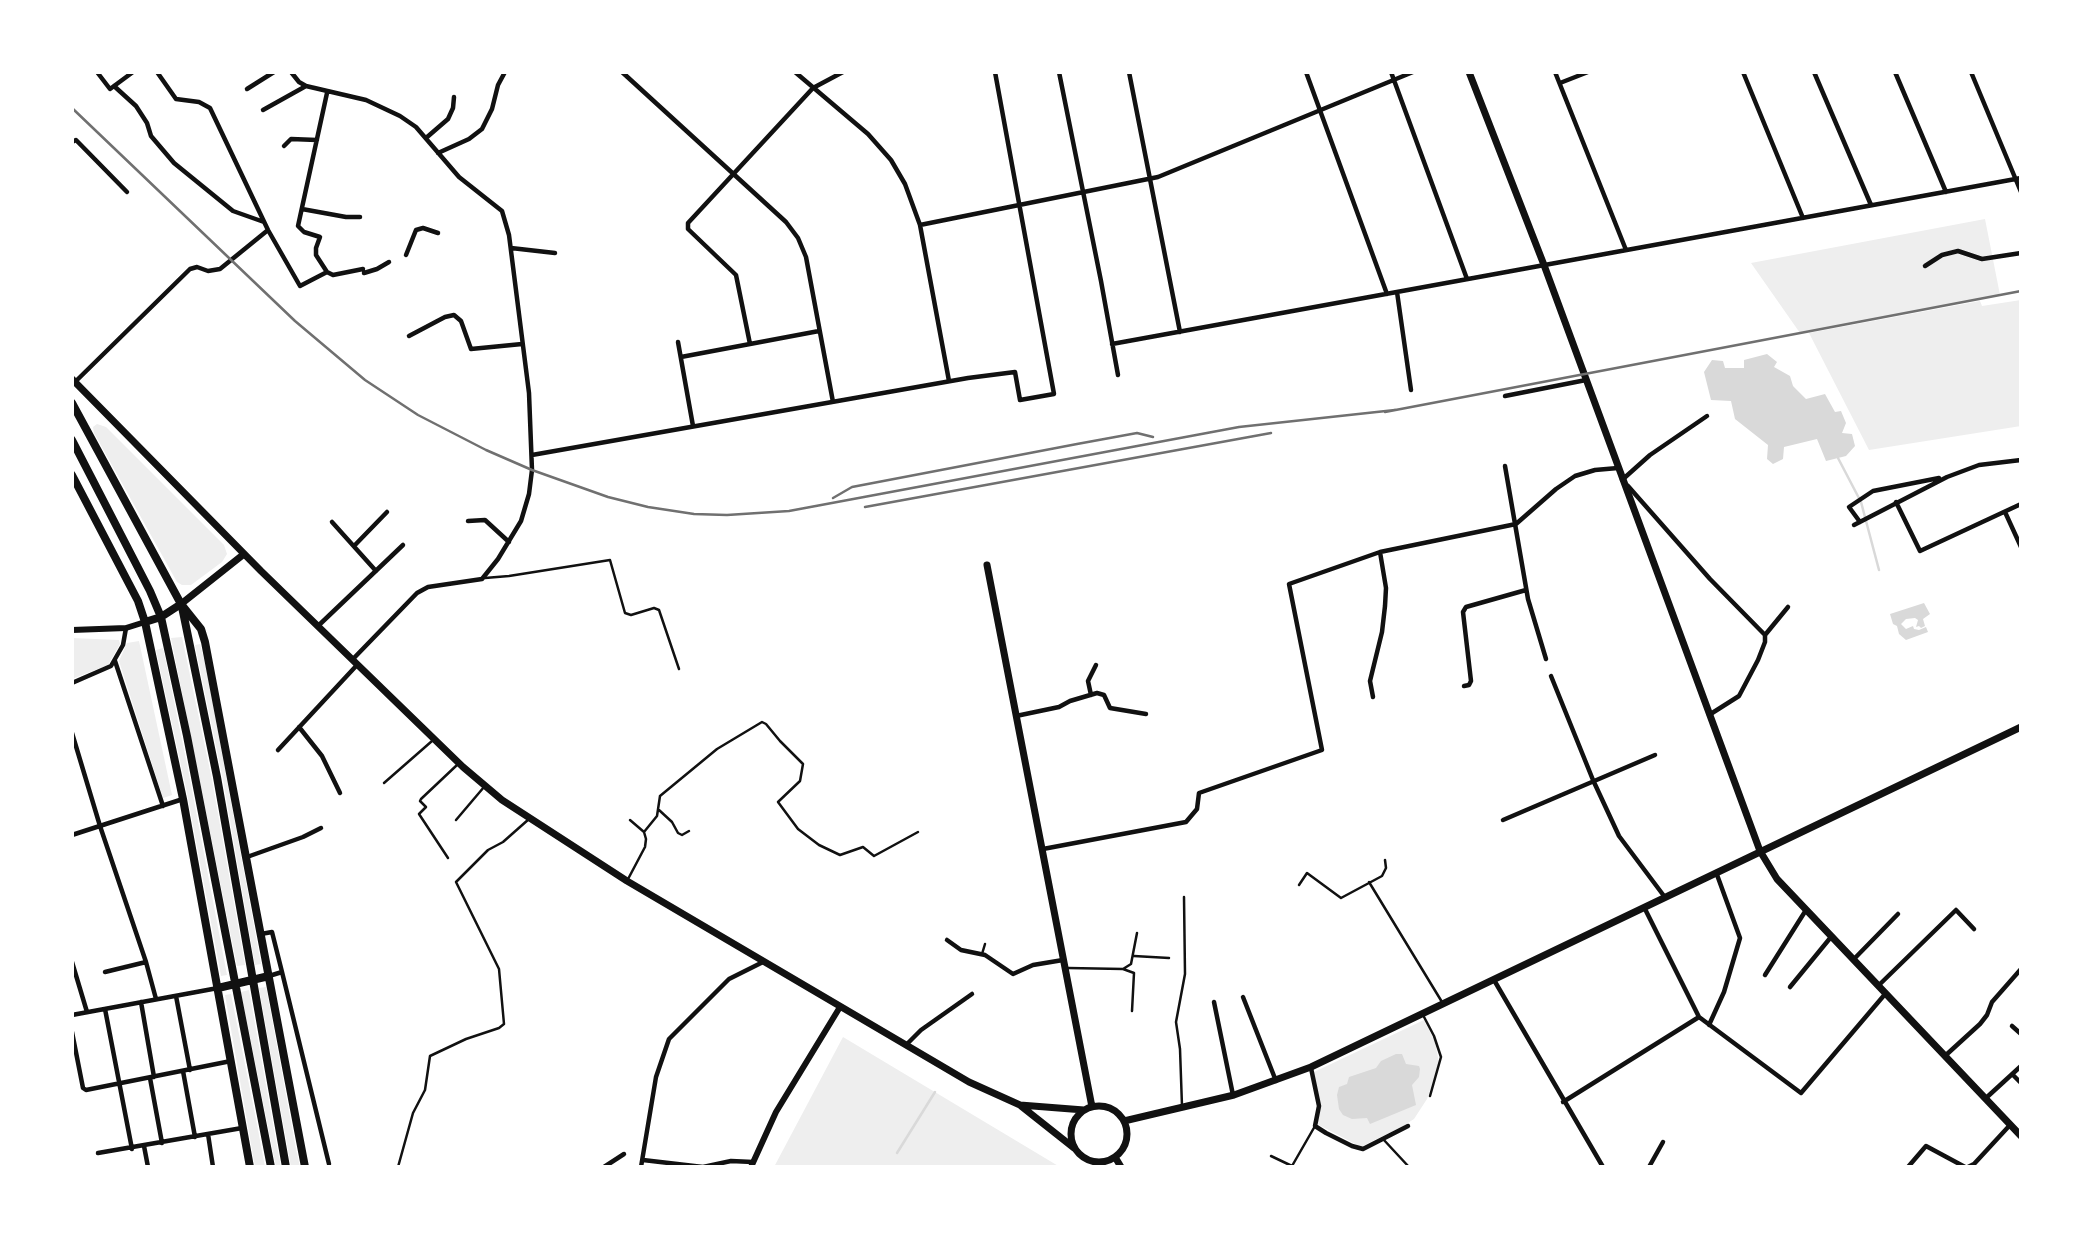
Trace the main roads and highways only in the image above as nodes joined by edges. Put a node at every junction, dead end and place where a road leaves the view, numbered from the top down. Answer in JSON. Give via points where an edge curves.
{"nodes":[{"id":1,"x":1469,"y":72,"type":"edge"},
{"id":2,"x":73,"y":382,"type":"edge"},
{"id":3,"x":72,"y":403,"type":"edge"},
{"id":4,"x":72,"y":440,"type":"edge"},
{"id":5,"x":72,"y":475,"type":"edge"},
{"id":6,"x":244,"y":554,"type":"junction"},
{"id":7,"x":987,"y":565,"type":"dead end"},
{"id":8,"x":181,"y":604,"type":"junction"},
{"id":9,"x":161,"y":617,"type":"junction"},
{"id":10,"x":145,"y":622,"type":"junction"},
{"id":11,"x":2021,"y":727,"type":"edge"},
{"id":12,"x":1759,"y":851,"type":"junction"},
{"id":13,"x":269,"y":976,"type":"junction"},
{"id":14,"x":253,"y":980,"type":"junction"},
{"id":15,"x":234,"y":984,"type":"junction"},
{"id":16,"x":218,"y":988,"type":"junction"},
{"id":17,"x":1020,"y":1105,"type":"junction"},
{"id":18,"x":1092,"y":1107,"type":"junction"},
{"id":19,"x":1084,"y":1110,"type":"junction"},
{"id":20,"x":1124,"y":1121,"type":"junction"},
{"id":21,"x":2021,"y":1136,"type":"edge"},
{"id":22,"x":1076,"y":1149,"type":"junction"},
{"id":23,"x":1115,"y":1157,"type":"junction"},
{"id":24,"x":1104,"y":1164,"type":"edge"},
{"id":25,"x":250,"y":1167,"type":"edge"},
{"id":26,"x":271,"y":1167,"type":"edge"},
{"id":27,"x":286,"y":1167,"type":"edge"},
{"id":28,"x":305,"y":1167,"type":"edge"},
{"id":29,"x":1121,"y":1167,"type":"edge"}],
"edges":[{"from":1,"to":12,"type":"main road"},
{"from":2,"to":6,"type":"main road"},
{"from":3,"to":8,"type":"main road"},
{"from":4,"to":9,"type":"main road"},
{"from":5,"to":10,"type":"main road"},
{"from":6,"to":8,"type":"main road"},
{"from":6,"to":17,"type":"main road","via":[[484,787],[529,819],[906,1046]]},
{"from":7,"to":18,"type":"main road"},
{"from":8,"to":9,"type":"main road"},
{"from":8,"to":13,"type":"main road","via":[[201,629],[205,642]]},
{"from":8,"to":14,"type":"main road"},
{"from":9,"to":10,"type":"main road"},
{"from":9,"to":15,"type":"main road"},
{"from":10,"to":16,"type":"main road"},
{"from":11,"to":12,"type":"main road"},
{"from":12,"to":20,"type":"main road","via":[[1276,1082]]},
{"from":12,"to":21,"type":"main road","via":[[1773,875]]},
{"from":13,"to":14,"type":"main road"},
{"from":13,"to":28,"type":"main road"},
{"from":14,"to":15,"type":"main road"},
{"from":14,"to":27,"type":"main road"},
{"from":15,"to":16,"type":"main road"},
{"from":15,"to":26,"type":"main road"},
{"from":16,"to":25,"type":"main road"},
{"from":17,"to":19,"type":"main road"},
{"from":17,"to":22,"type":"main road"},
{"from":18,"to":19,"type":"main road"},
{"from":18,"to":20,"type":"main road","via":[[1111,1108]]},
{"from":19,"to":22,"type":"main road","via":[[1072,1128]]},
{"from":20,"to":23,"type":"main road","via":[[1126,1143]]},
{"from":22,"to":24,"type":"main road","via":[[1087,1159]]},
{"from":23,"to":24,"type":"main road"},
{"from":23,"to":29,"type":"main road"}]}
